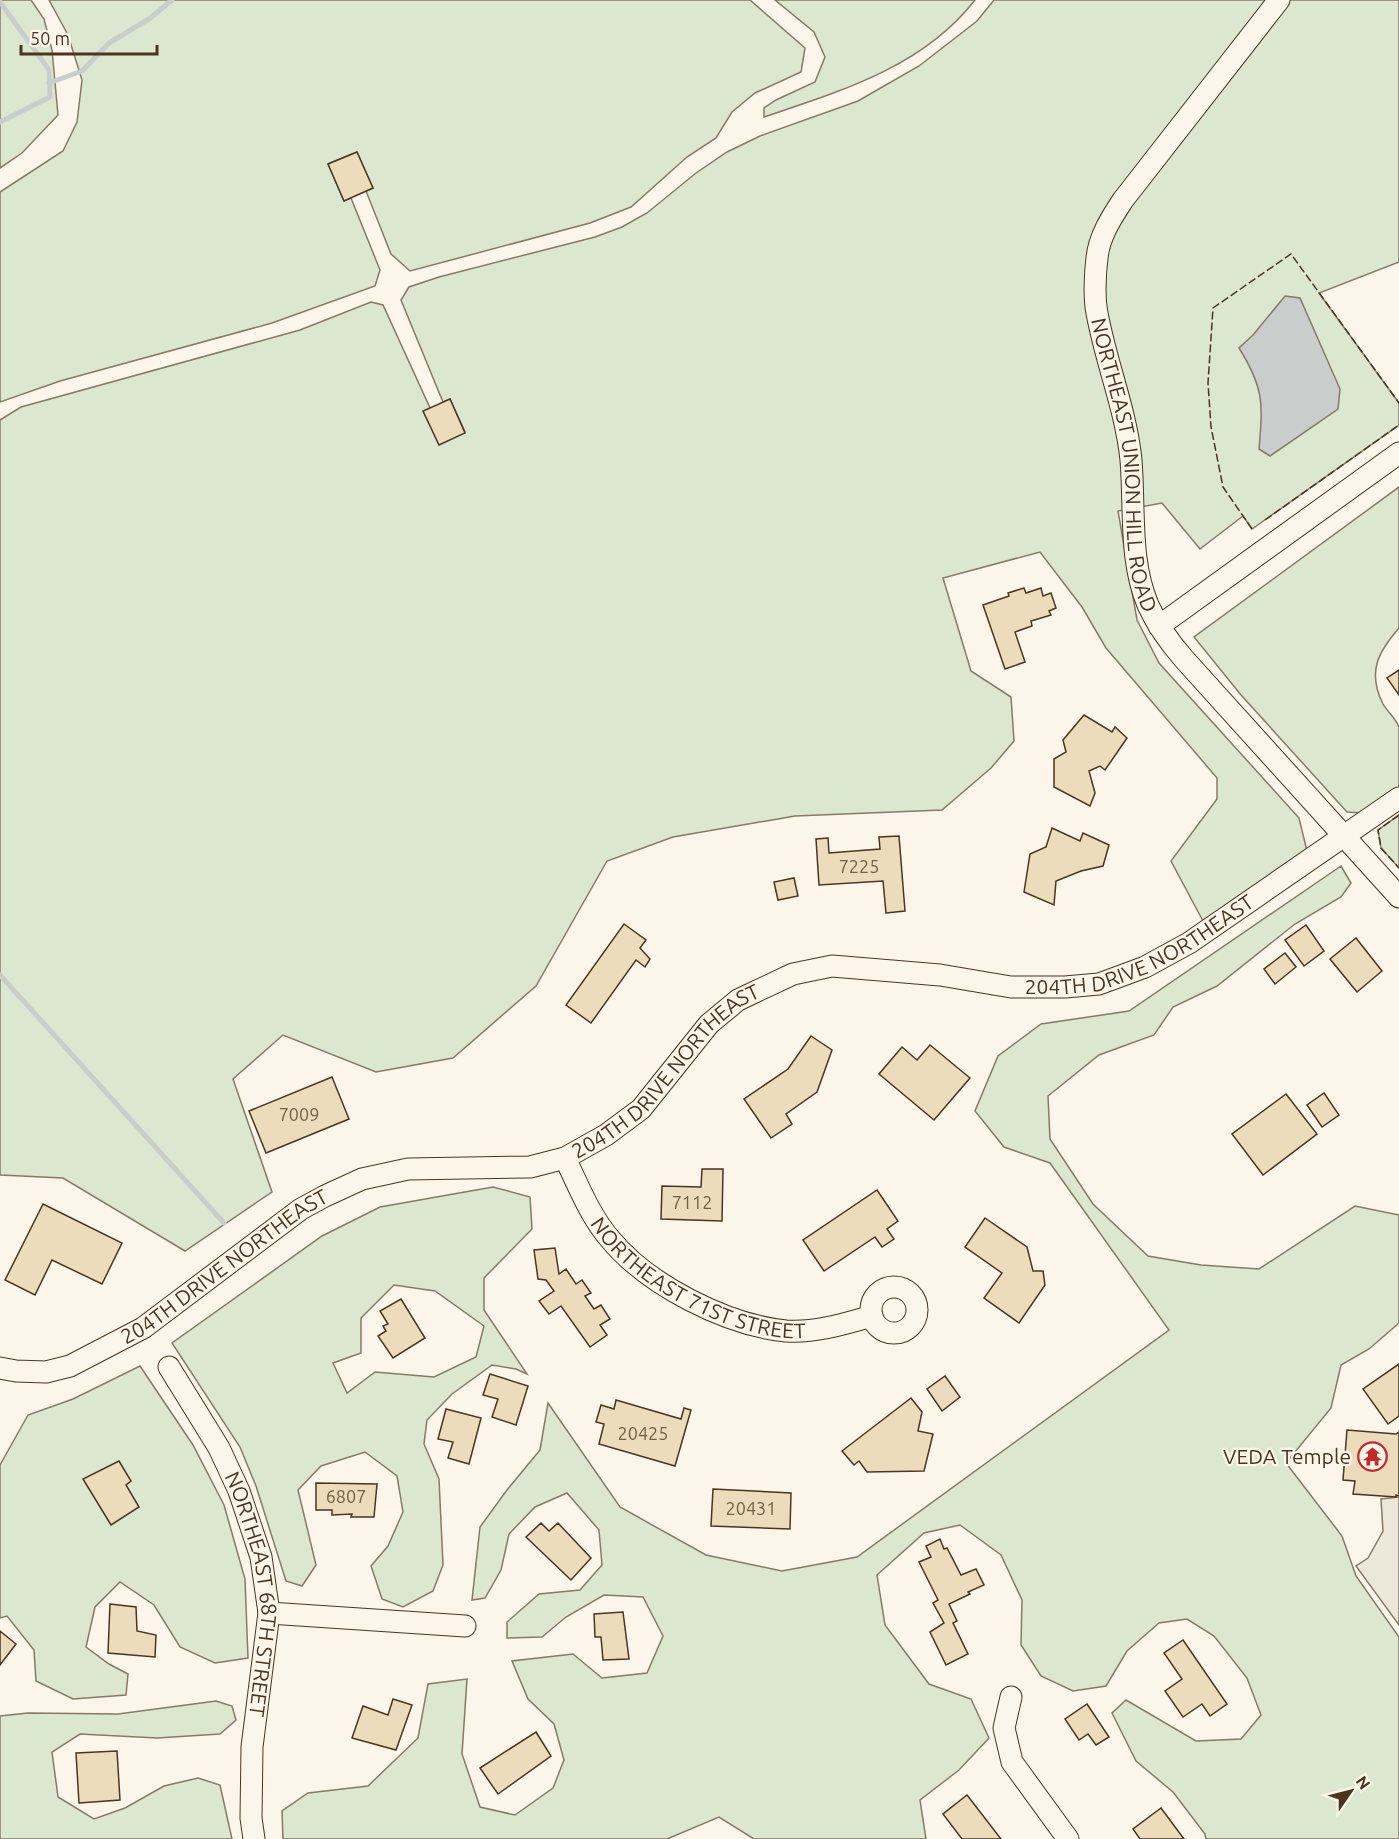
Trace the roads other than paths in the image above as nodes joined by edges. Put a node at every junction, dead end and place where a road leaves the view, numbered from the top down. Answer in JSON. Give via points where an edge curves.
{"nodes":[{"id":1,"x":1279,"y":0,"type":"edge"},
{"id":2,"x":1399,"y":453,"type":"edge"},
{"id":3,"x":1159,"y":626,"type":"junction"},
{"id":4,"x":1399,"y":798,"type":"edge"},
{"id":5,"x":1344,"y":837,"type":"junction"},
{"id":6,"x":1399,"y":897,"type":"edge"},
{"id":7,"x":565,"y":1158,"type":"junction"},
{"id":8,"x":872,"y":1316,"type":"dead end"},
{"id":9,"x":169,"y":1367,"type":"dead end"},
{"id":10,"x":0,"y":1368,"type":"edge"},
{"id":11,"x":268,"y":1613,"type":"junction"},
{"id":12,"x":465,"y":1626,"type":"dead end"},
{"id":13,"x":1011,"y":1697,"type":"dead end"},
{"id":14,"x":254,"y":1839,"type":"edge"},
{"id":15,"x":1068,"y":1839,"type":"edge"}],
"edges":[{"from":1,"to":3,"type":"street","name":"NORTHEAST UNION HILL ROAD","via":[[1123,200],[1107,226],[1097,257],[1096,311],[1124,416],[1131,460],[1137,563],[1148,604]]},
{"from":2,"to":3,"type":"street"},
{"from":3,"to":5,"type":"street","name":"NORTHEAST UNION HILL ROAD"},
{"from":4,"to":5,"type":"street","name":"204TH DRIVE NORTHEAST"},
{"from":5,"to":6,"type":"street","name":"NORTHEAST UNION HILL ROAD"},
{"from":5,"to":7,"type":"street","name":"204TH DRIVE NORTHEAST","via":[[1190,943],[1145,967],[1099,984],[1011,987],[940,975],[832,966],[793,974],[738,1000],[709,1024],[640,1109],[606,1135]]},
{"from":7,"to":8,"type":"street","name":"NORTHEAST 71ST STREET","via":[[609,1239],[645,1271],[698,1305],[751,1324],[787,1331],[830,1328]]},
{"from":7,"to":10,"type":"street","name":"204TH DRIVE NORTHEAST","via":[[530,1167],[408,1169],[362,1179],[301,1209],[143,1328],[70,1366],[46,1372]]},
{"from":9,"to":11,"type":"street","name":"NORTHEAST 68TH STREET","via":[[219,1448],[239,1491],[261,1557]]},
{"from":11,"to":12,"type":"street"},
{"from":11,"to":14,"type":"street","name":"NORTHEAST 68TH STREET","via":[[252,1747]]},
{"from":13,"to":15,"type":"street","via":[[1004,1728],[1012,1762]]}]}
